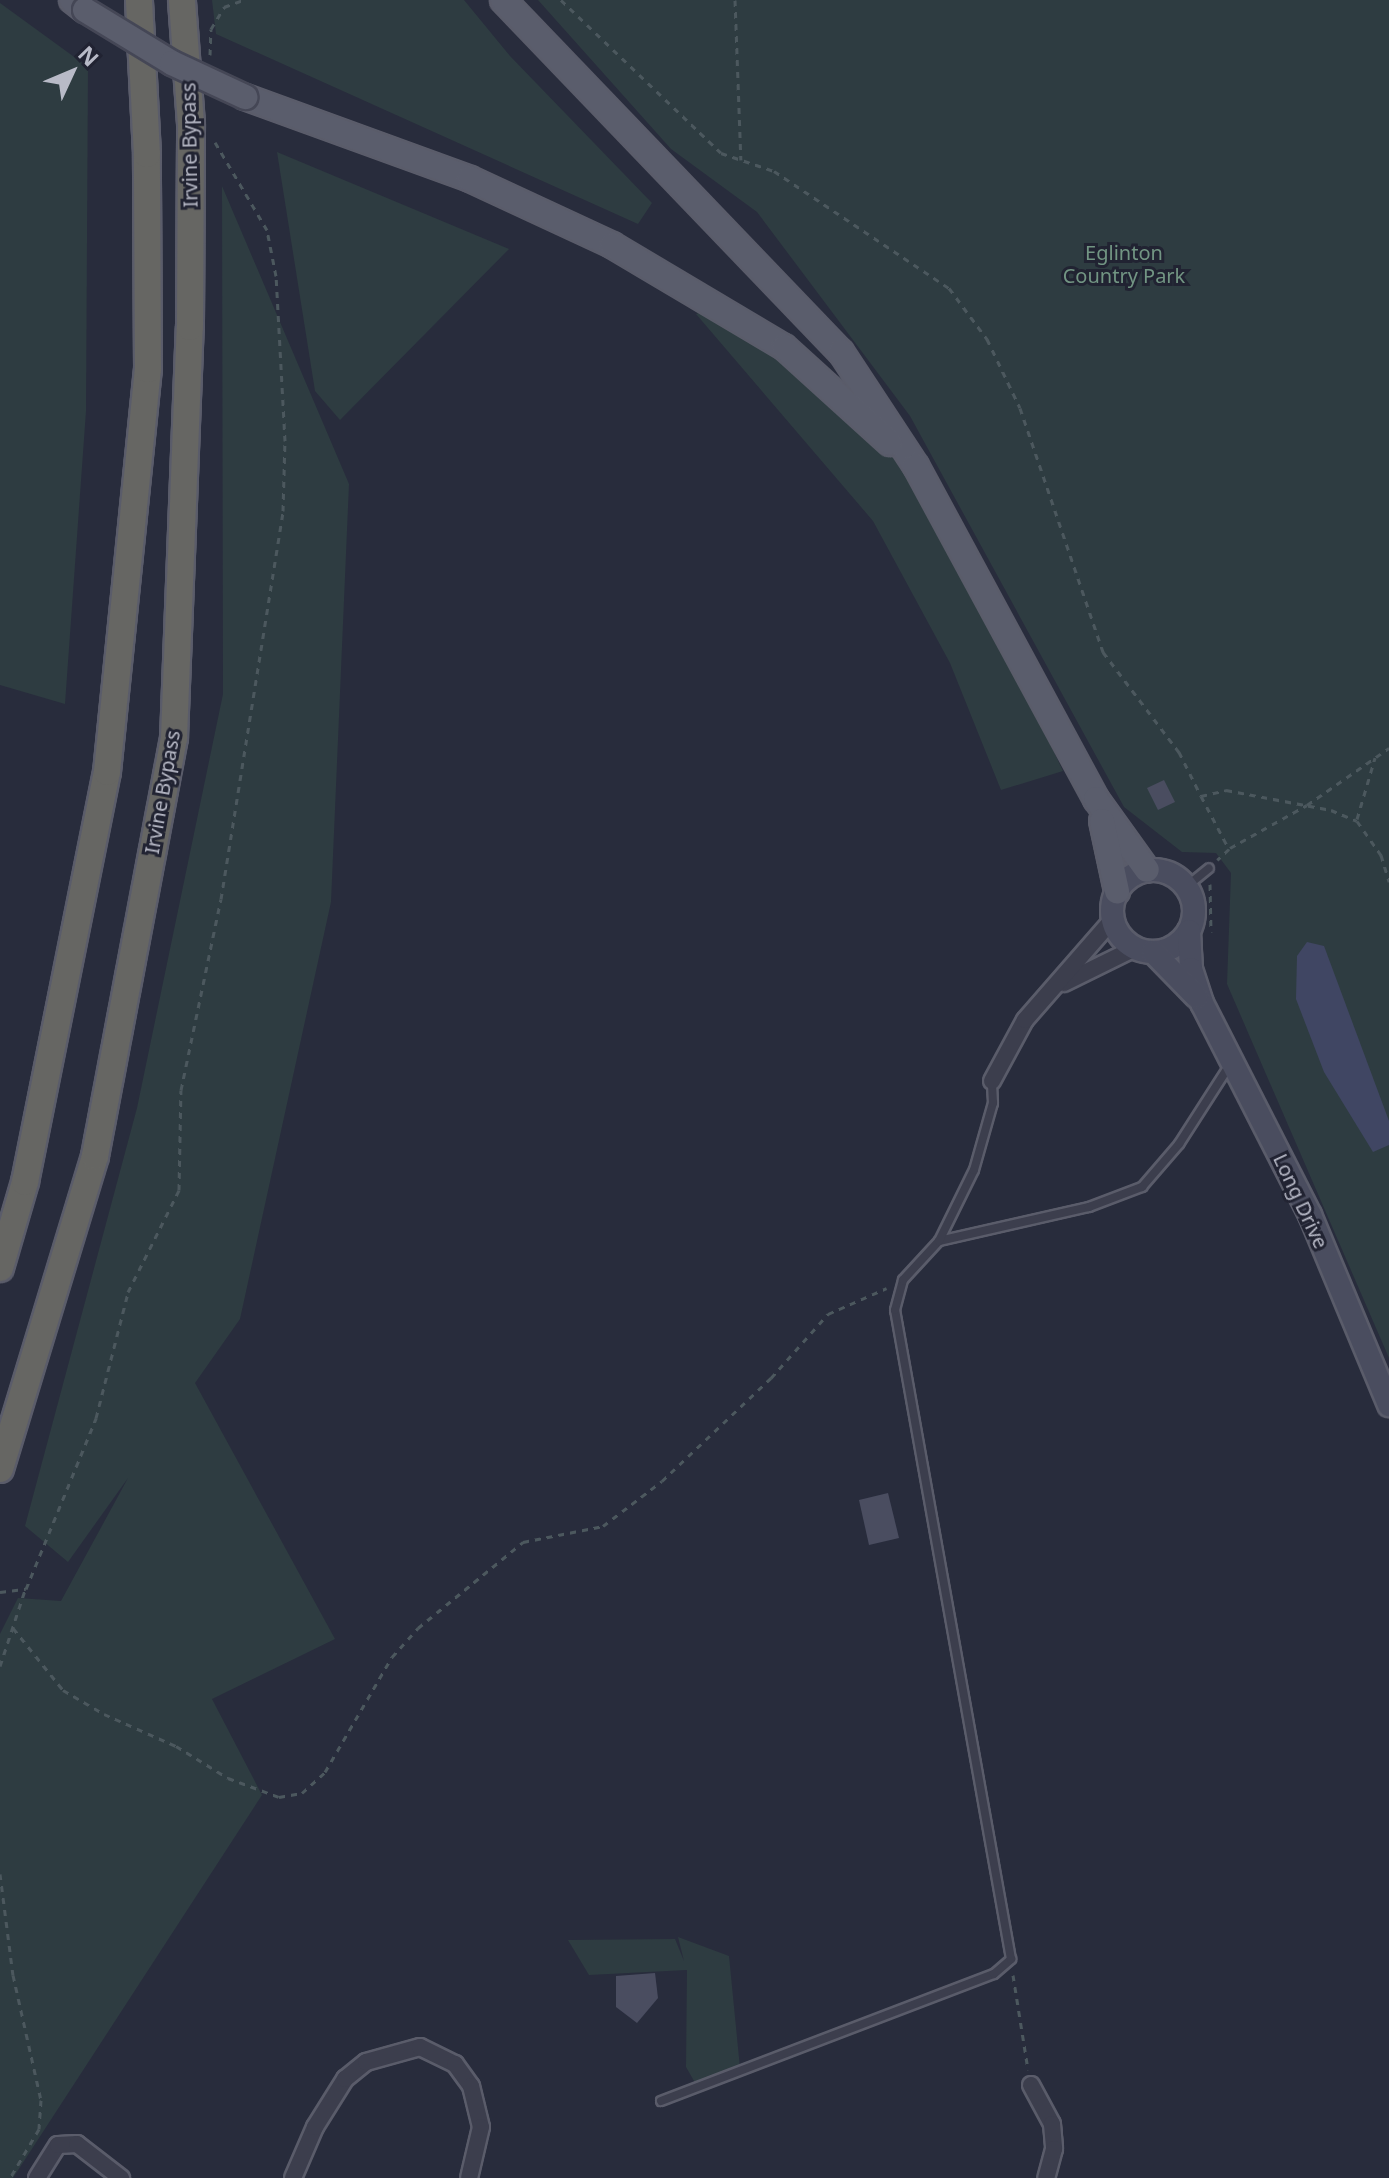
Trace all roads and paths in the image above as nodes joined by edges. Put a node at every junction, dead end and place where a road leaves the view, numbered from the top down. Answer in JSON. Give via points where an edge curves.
{"nodes":[{"id":1,"x":139,"y":0,"type":"edge"},
{"id":2,"x":182,"y":0,"type":"edge"},
{"id":3,"x":243,"y":0,"type":"edge"},
{"id":4,"x":503,"y":0,"type":"edge"},
{"id":5,"x":561,"y":0,"type":"edge"},
{"id":6,"x":735,"y":0,"type":"edge"},
{"id":7,"x":78,"y":5,"type":"edge"},
{"id":8,"x":210,"y":60,"type":"dead end"},
{"id":9,"x":214,"y":134,"type":"dead end"},
{"id":10,"x":741,"y":160,"type":"junction"},
{"id":11,"x":916,"y":466,"type":"junction"},
{"id":12,"x":1389,"y":748,"type":"edge"},
{"id":13,"x":1375,"y":758,"type":"junction"},
{"id":14,"x":1096,"y":799,"type":"junction"},
{"id":15,"x":1307,"y":805,"type":"junction"},
{"id":16,"x":1357,"y":821,"type":"junction"},
{"id":17,"x":1229,"y":849,"type":"dead end"},
{"id":18,"x":1209,"y":868,"type":"dead end"},
{"id":19,"x":1147,"y":870,"type":"junction"},
{"id":20,"x":1389,"y":882,"type":"edge"},
{"id":21,"x":1187,"y":886,"type":"junction"},
{"id":22,"x":1117,"y":891,"type":"junction"},
{"id":23,"x":1113,"y":919,"type":"junction"},
{"id":24,"x":1189,"y":931,"type":"junction"},
{"id":25,"x":1144,"y":950,"type":"junction"},
{"id":26,"x":1055,"y":988,"type":"junction"},
{"id":27,"x":1202,"y":1003,"type":"junction"},
{"id":28,"x":1231,"y":1062,"type":"junction"},
{"id":29,"x":992,"y":1081,"type":"joint"},
{"id":30,"x":939,"y":1241,"type":"junction"},
{"id":31,"x":0,"y":1268,"type":"edge"},
{"id":32,"x":903,"y":1280,"type":"junction"},
{"id":33,"x":1389,"y":1405,"type":"edge"},
{"id":34,"x":0,"y":1469,"type":"edge"},
{"id":35,"x":26,"y":1589,"type":"junction"},
{"id":36,"x":0,"y":1592,"type":"edge"},
{"id":37,"x":13,"y":1628,"type":"junction"},
{"id":38,"x":0,"y":1666,"type":"edge"},
{"id":39,"x":0,"y":1874,"type":"edge"},
{"id":40,"x":1011,"y":1959,"type":"junction"},
{"id":41,"x":1031,"y":2085,"type":"joint"},
{"id":42,"x":661,"y":2101,"type":"dead end"},
{"id":43,"x":10,"y":2178,"type":"edge"},
{"id":44,"x":37,"y":2178,"type":"edge"},
{"id":45,"x":121,"y":2178,"type":"edge"},
{"id":46,"x":293,"y":2178,"type":"edge"},
{"id":47,"x":469,"y":2178,"type":"edge"},
{"id":48,"x":1046,"y":2178,"type":"edge"}],
"edges":[{"from":1,"to":31,"type":"highway","via":[[147,154],[148,369],[107,772],[25,1182]]},
{"from":2,"to":34,"type":"highway","name":"Irvine Bypass","via":[[191,124],[190,327],[174,738],[95,1156]]},
{"from":3,"to":8,"type":"path","via":[[224,7],[211,29]]},
{"from":4,"to":11,"type":"main road","via":[[841,352]]},
{"from":5,"to":10,"type":"path","via":[[721,153]]},
{"from":6,"to":10,"type":"path"},
{"from":7,"to":11,"type":"main road","bridge":true,"via":[[172,63],[245,97],[470,179],[612,245],[784,347]]},
{"from":9,"to":35,"type":"path","via":[[216,148],[267,230],[276,276],[285,441],[283,511],[221,899],[181,1090],[179,1190],[128,1292],[96,1418]]},
{"from":10,"to":15,"type":"path","via":[[774,171],[810,200],[902,252],[949,288],[987,339],[1020,408],[1103,652],[1179,752],[1201,796],[1226,790]]},
{"from":11,"to":14,"type":"main road"},
{"from":12,"to":13,"type":"path"},
{"from":13,"to":15,"type":"path"},
{"from":13,"to":16,"type":"path"},
{"from":14,"to":19,"type":"main road"},
{"from":14,"to":22,"type":"main road"},
{"from":15,"to":16,"type":"path"},
{"from":15,"to":17,"type":"path"},
{"from":16,"to":20,"type":"path","via":[[1381,855]]},
{"from":18,"to":21,"type":"lane"},
{"from":19,"to":21,"type":"main road","via":[[1169,873]]},
{"from":19,"to":22,"type":"main road","via":[[1129,877]]},
{"from":21,"to":24,"type":"main road","via":[[1195,908]]},
{"from":22,"to":23,"type":"main road"},
{"from":23,"to":25,"type":"main road"},
{"from":23,"to":26,"type":"street"},
{"from":24,"to":25,"type":"main road","via":[[1174,947]]},
{"from":24,"to":27,"type":"main road","name":"Long Drive","via":[[1191,969]]},
{"from":25,"to":26,"type":"street"},
{"from":25,"to":27,"type":"main road","name":"Long Drive"},
{"from":26,"to":29,"type":"street","via":[[1025,1020]]},
{"from":27,"to":28,"type":"main road","name":"Long Drive"},
{"from":28,"to":30,"type":"lane","via":[[1207,1105],[1142,1187],[1089,1207]]},
{"from":28,"to":33,"type":"main road","name":"Long Drive","via":[[1310,1215]]},
{"from":29,"to":30,"type":"lane","via":[[993,1103],[974,1170]]},
{"from":30,"to":32,"type":"lane"},
{"from":32,"to":37,"type":"path","via":[[828,1314],[771,1378],[662,1481],[603,1526],[523,1542],[418,1628],[392,1657],[325,1772],[302,1793],[279,1797],[228,1778],[176,1746],[104,1714],[63,1690]]},
{"from":32,"to":40,"type":"lane","via":[[895,1310]]},
{"from":35,"to":36,"type":"path"},
{"from":35,"to":37,"type":"path"},
{"from":37,"to":38,"type":"path"},
{"from":39,"to":43,"type":"path","via":[[13,1975],[41,2100],[39,2129]]},
{"from":40,"to":41,"type":"path"},
{"from":40,"to":42,"type":"lane","via":[[994,1974]]},
{"from":41,"to":48,"type":"street","via":[[1052,2124],[1054,2149]]},
{"from":44,"to":45,"type":"street","via":[[58,2145],[77,2144]]},
{"from":46,"to":47,"type":"street","via":[[315,2127],[345,2079],[366,2062],[420,2047],[455,2064],[471,2086],[481,2127]]}]}
